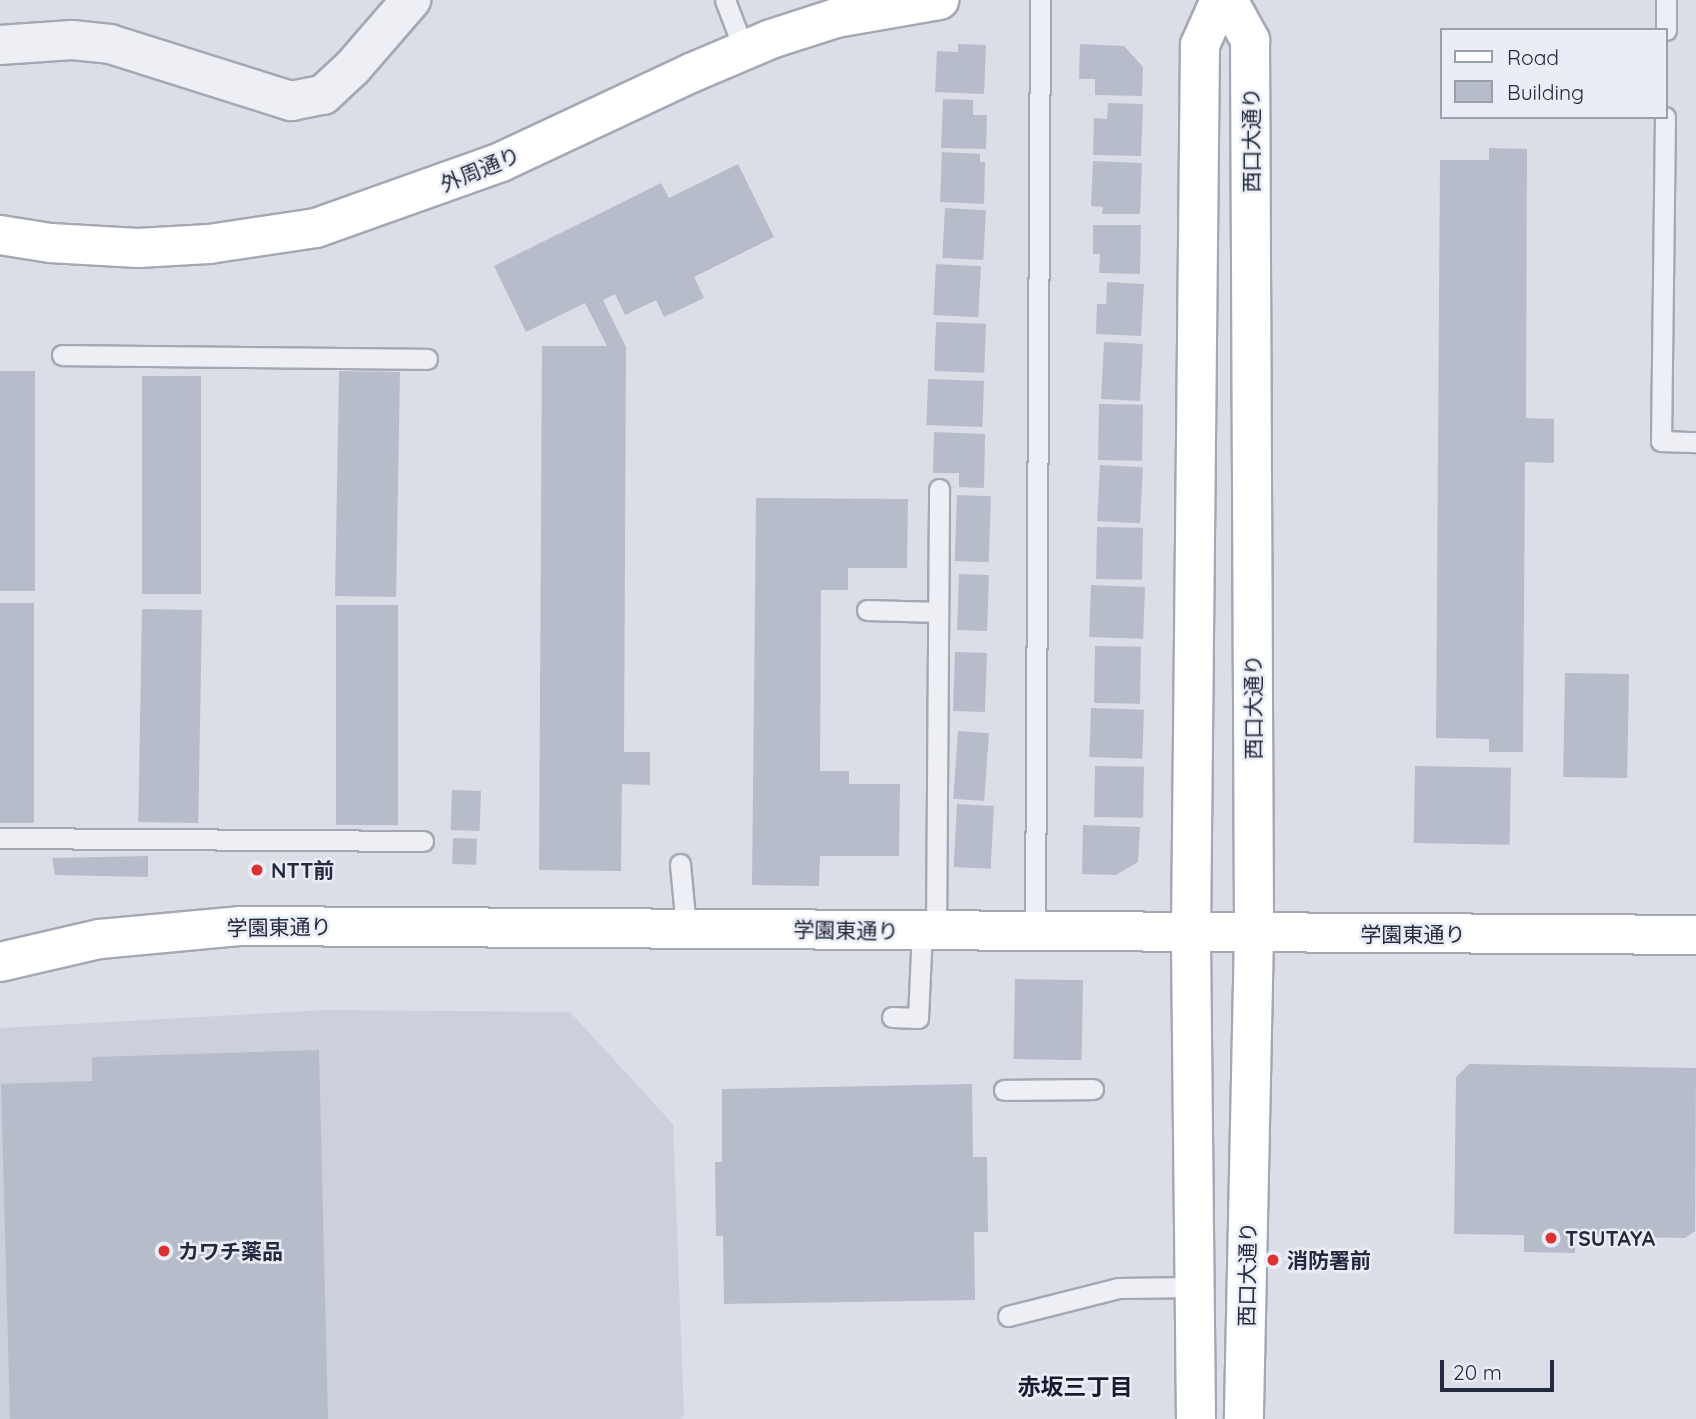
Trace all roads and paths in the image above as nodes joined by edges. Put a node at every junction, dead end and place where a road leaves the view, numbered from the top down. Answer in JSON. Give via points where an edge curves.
{"nodes":[{"id":1,"x":411,"y":0,"type":"edge"},
{"id":2,"x":724,"y":0,"type":"edge"},
{"id":3,"x":939,"y":0,"type":"edge"},
{"id":4,"x":1040,"y":0,"type":"edge"},
{"id":5,"x":1220,"y":0,"type":"edge"},
{"id":6,"x":1228,"y":0,"type":"edge"},
{"id":7,"x":1666,"y":0,"type":"edge"},
{"id":8,"x":1666,"y":28,"type":"edge"},
{"id":9,"x":0,"y":44,"type":"edge"},
{"id":10,"x":744,"y":50,"type":"junction"},
{"id":11,"x":1665,"y":119,"type":"edge"},
{"id":12,"x":0,"y":235,"type":"edge"},
{"id":13,"x":62,"y":355,"type":"dead end"},
{"id":14,"x":427,"y":359,"type":"dead end"},
{"id":15,"x":1696,"y":442,"type":"edge"},
{"id":16,"x":939,"y":489,"type":"dead end"},
{"id":17,"x":867,"y":610,"type":"dead end"},
{"id":18,"x":938,"y":612,"type":"junction"},
{"id":19,"x":0,"y":838,"type":"edge"},
{"id":20,"x":423,"y":841,"type":"dead end"},
{"id":21,"x":680,"y":864,"type":"dead end"},
{"id":22,"x":686,"y":927,"type":"junction"},
{"id":23,"x":1035,"y":929,"type":"junction"},
{"id":24,"x":929,"y":931,"type":"junction"},
{"id":25,"x":1191,"y":933,"type":"junction"},
{"id":26,"x":1254,"y":933,"type":"junction"},
{"id":27,"x":1696,"y":935,"type":"edge"},
{"id":28,"x":0,"y":962,"type":"edge"},
{"id":29,"x":892,"y":1017,"type":"dead end"},
{"id":30,"x":1093,"y":1089,"type":"dead end"},
{"id":31,"x":1004,"y":1090,"type":"dead end"},
{"id":32,"x":1195,"y":1287,"type":"junction"},
{"id":33,"x":1008,"y":1316,"type":"dead end"},
{"id":34,"x":1196,"y":1419,"type":"edge"},
{"id":35,"x":1244,"y":1419,"type":"edge"}],
"edges":[{"from":1,"to":9,"type":"street","via":[[323,94],[291,101],[110,44],[72,40]]},
{"from":2,"to":10,"type":"lane"},
{"from":3,"to":10,"type":"street","name":"外周通り","via":[[836,18]]},
{"from":4,"to":23,"type":"lane"},
{"from":5,"to":25,"type":"street","via":[[1200,45]]},
{"from":6,"to":26,"type":"street","name":"西口大通り","via":[[1250,40]]},
{"from":7,"to":8,"type":"lane"},
{"from":10,"to":12,"type":"street","name":"外周通り","via":[[501,162],[316,228],[209,244],[138,248]]},
{"from":11,"to":15,"type":"lane","via":[[1661,441]]},
{"from":13,"to":14,"type":"lane"},
{"from":16,"to":18,"type":"lane"},
{"from":17,"to":18,"type":"lane"},
{"from":18,"to":24,"type":"lane"},
{"from":19,"to":20,"type":"lane"},
{"from":21,"to":22,"type":"lane"},
{"from":22,"to":24,"type":"street","name":"学園東通り"},
{"from":22,"to":28,"type":"street","name":"学園東通り","via":[[241,926],[100,939]]},
{"from":23,"to":24,"type":"street","name":"学園東通り"},
{"from":23,"to":25,"type":"street","name":"学園東通り"},
{"from":24,"to":29,"type":"lane","via":[[918,1018]]},
{"from":25,"to":26,"type":"street","name":"学園東通り"},
{"from":25,"to":32,"type":"street"},
{"from":26,"to":27,"type":"street","name":"学園東通り"},
{"from":26,"to":35,"type":"street","name":"西口大通り"},
{"from":30,"to":31,"type":"lane"},
{"from":32,"to":33,"type":"lane","via":[[1119,1288]]},
{"from":32,"to":34,"type":"street"}]}
